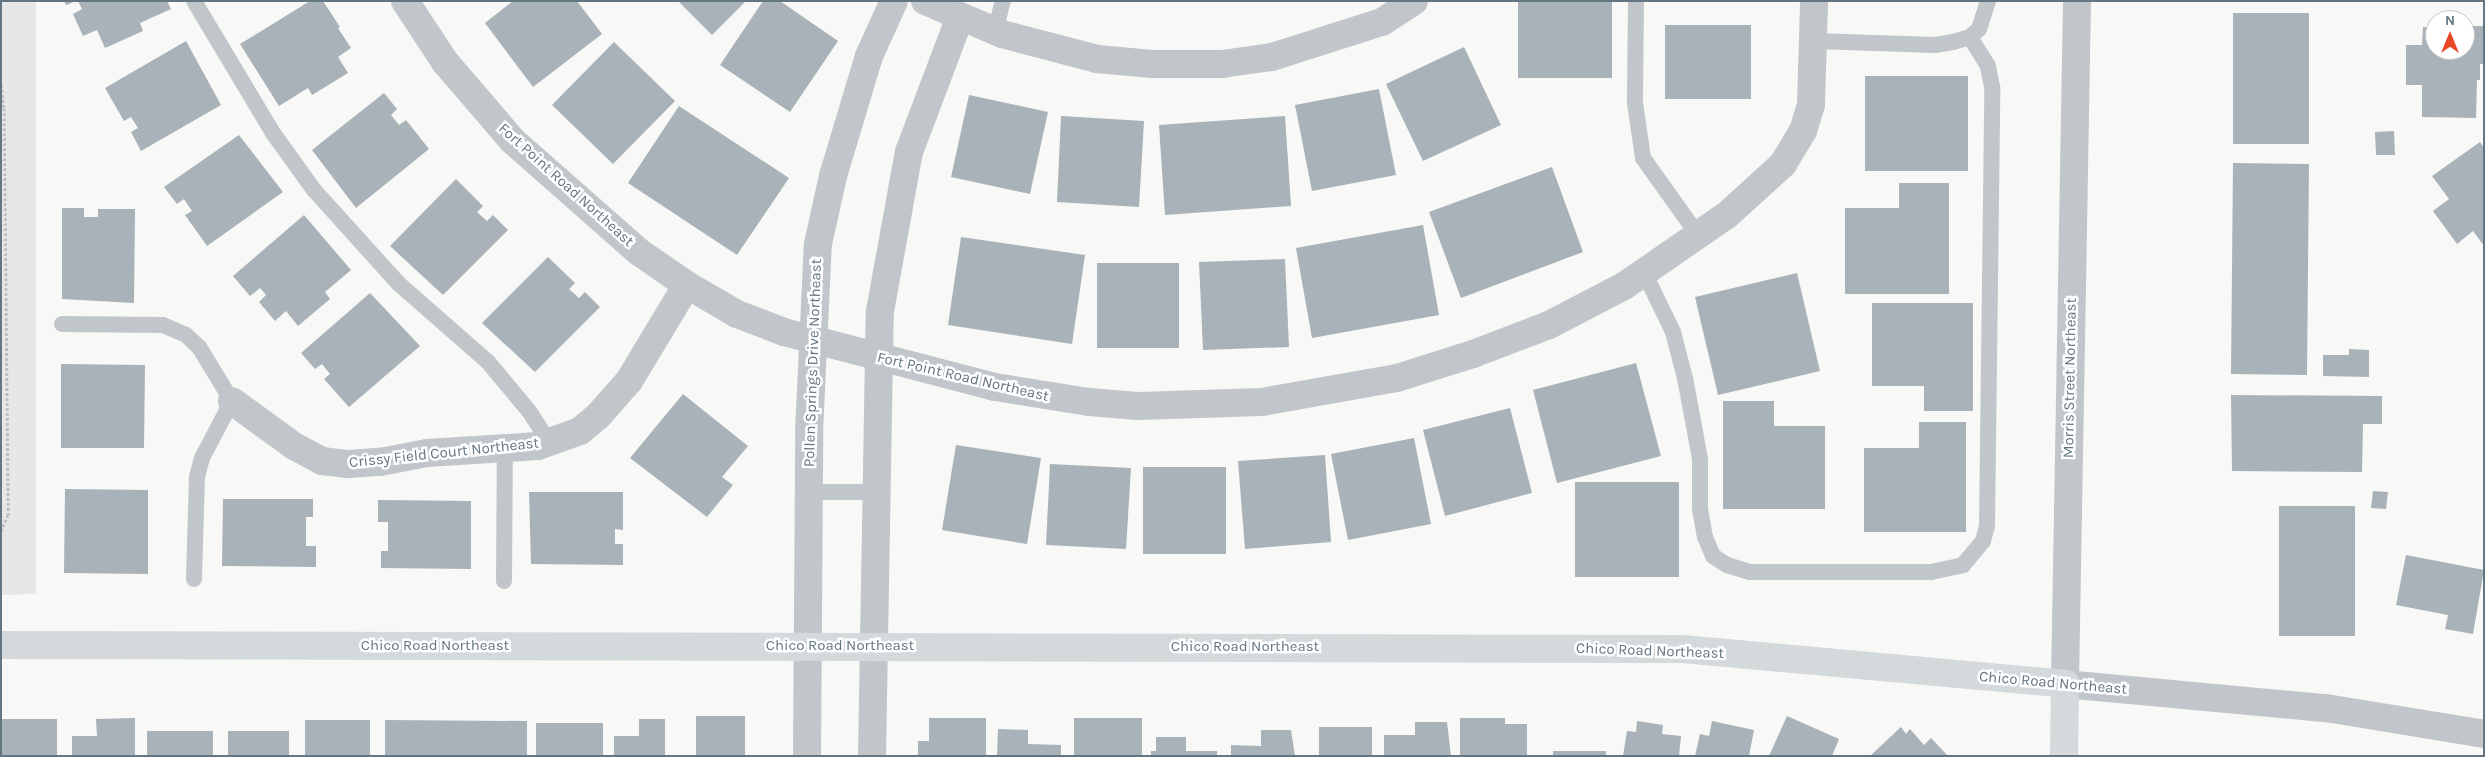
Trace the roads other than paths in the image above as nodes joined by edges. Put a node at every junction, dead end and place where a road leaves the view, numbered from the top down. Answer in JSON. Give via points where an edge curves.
{"nodes":[{"id":1,"x":194,"y":1,"type":"edge"},
{"id":2,"x":405,"y":1,"type":"edge"},
{"id":3,"x":894,"y":1,"type":"edge"},
{"id":4,"x":925,"y":1,"type":"edge"},
{"id":5,"x":1003,"y":1,"type":"edge"},
{"id":6,"x":1414,"y":1,"type":"edge"},
{"id":7,"x":1636,"y":1,"type":"edge"},
{"id":8,"x":1814,"y":1,"type":"edge"},
{"id":9,"x":1988,"y":1,"type":"edge"},
{"id":10,"x":2077,"y":1,"type":"edge"},
{"id":11,"x":960,"y":17,"type":"junction"},
{"id":12,"x":995,"y":32,"type":"junction"},
{"id":13,"x":1970,"y":36,"type":"junction"},
{"id":14,"x":1814,"y":41,"type":"junction"},
{"id":15,"x":1698,"y":235,"type":"junction"},
{"id":16,"x":1644,"y":272,"type":"junction"},
{"id":17,"x":687,"y":285,"type":"junction"},
{"id":18,"x":62,"y":324,"type":"dead end"},
{"id":19,"x":811,"y":340,"type":"junction"},
{"id":20,"x":878,"y":358,"type":"junction"},
{"id":21,"x":232,"y":401,"type":"junction"},
{"id":22,"x":549,"y":442,"type":"junction"},
{"id":23,"x":505,"y":448,"type":"junction"},
{"id":24,"x":810,"y":492,"type":"junction"},
{"id":25,"x":875,"y":492,"type":"junction"},
{"id":26,"x":194,"y":579,"type":"dead end"},
{"id":27,"x":504,"y":581,"type":"dead end"},
{"id":28,"x":1,"y":645,"type":"edge"},
{"id":29,"x":806,"y":646,"type":"junction"},
{"id":30,"x":873,"y":646,"type":"junction"},
{"id":31,"x":2065,"y":684,"type":"junction"},
{"id":32,"x":2484,"y":734,"type":"edge"},
{"id":33,"x":807,"y":756,"type":"edge"},
{"id":34,"x":872,"y":756,"type":"edge"},
{"id":35,"x":2064,"y":756,"type":"edge"}],
"edges":[{"from":1,"to":22,"type":"lane","via":[[273,133],[314,190],[399,284],[488,362],[530,411]]},
{"from":2,"to":17,"type":"street","name":"Fort Point Road Northeast","via":[[445,62],[513,141],[595,216]]},
{"from":3,"to":19,"type":"street","name":"Pollen Springs Drive Northeast","via":[[869,56],[833,176],[818,244]]},
{"from":4,"to":11,"type":"street"},
{"from":5,"to":12,"type":"lane"},
{"from":6,"to":12,"type":"street","via":[[1382,22],[1319,44],[1222,64],[1153,64],[1097,59]]},
{"from":7,"to":15,"type":"lane","via":[[1635,103],[1642,158]]},
{"from":8,"to":14,"type":"street","name":"Fort Point Road Northeast"},
{"from":9,"to":13,"type":"lane","via":[[1979,29]]},
{"from":10,"to":31,"type":"street","name":"Morris Street Northeast"},
{"from":11,"to":12,"type":"street"},
{"from":11,"to":20,"type":"street","via":[[909,152],[886,261]]},
{"from":13,"to":14,"type":"lane","via":[[1935,45]]},
{"from":13,"to":16,"type":"lane","via":[[1988,66],[1992,86],[1987,526],[1983,541],[1963,565],[1931,572],[1750,572],[1727,565],[1713,556],[1705,537],[1700,509],[1700,459],[1685,378],[1673,332]]},
{"from":14,"to":15,"type":"street","name":"Fort Point Road Northeast","via":[[1811,105],[1794,146],[1783,164],[1759,188]]},
{"from":15,"to":16,"type":"street","name":"Fort Point Road Northeast"},
{"from":16,"to":20,"type":"street","name":"Fort Point Road Northeast","via":[[1549,325],[1473,354],[1397,378],[1262,402],[1201,406],[1089,402],[995,387]]},
{"from":17,"to":19,"type":"street","name":"Fort Point Road Northeast","via":[[737,314]]},
{"from":17,"to":22,"type":"street","name":"Crissy Field Court Northeast","via":[[616,398],[580,431]]},
{"from":18,"to":21,"type":"lane","via":[[164,325],[186,335],[199,347]]},
{"from":19,"to":20,"type":"street","name":"Fort Point Road Northeast"},
{"from":19,"to":24,"type":"street","name":"Pollen Springs Drive Northeast"},
{"from":20,"to":25,"type":"street"},
{"from":21,"to":23,"type":"street","name":"Crissy Field Court Northeast","via":[[294,446],[322,461],[348,464],[380,462],[428,453]]},
{"from":21,"to":26,"type":"lane","via":[[202,458],[197,477]]},
{"from":22,"to":23,"type":"street","name":"Crissy Field Court Northeast"},
{"from":23,"to":27,"type":"lane"},
{"from":24,"to":25,"type":"lane"},
{"from":24,"to":29,"type":"street","name":"Pollen Springs Drive Northeast"},
{"from":25,"to":30,"type":"street"},
{"from":28,"to":29,"type":"street","name":"Chico Road Northeast"},
{"from":29,"to":30,"type":"street","name":"Chico Road Northeast"},
{"from":29,"to":33,"type":"street","name":"Pollen Springs Drive Northeast"},
{"from":30,"to":31,"type":"street","name":"Chico Road Northeast","via":[[1683,649]]},
{"from":30,"to":34,"type":"street"},
{"from":31,"to":32,"type":"street","name":"Chico Road Northeast","via":[[2326,708]]},
{"from":31,"to":35,"type":"street","name":"Morris Street Northeast"}]}
